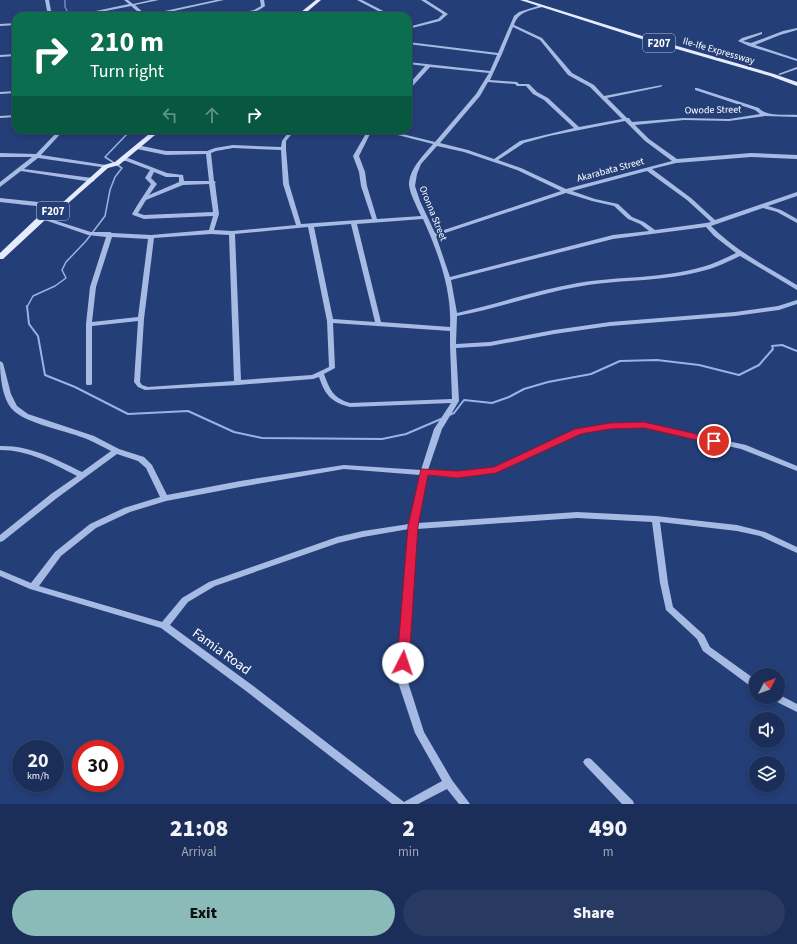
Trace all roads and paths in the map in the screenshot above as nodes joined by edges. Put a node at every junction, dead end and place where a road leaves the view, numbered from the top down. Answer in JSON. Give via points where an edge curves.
{"nodes":[{"id":1,"x":47,"y":0,"type":"edge"},
{"id":2,"x":126,"y":0,"type":"edge"},
{"id":3,"x":157,"y":0,"type":"edge"},
{"id":4,"x":222,"y":0,"type":"edge"},
{"id":5,"x":262,"y":0,"type":"edge"},
{"id":6,"x":319,"y":0,"type":"edge"},
{"id":7,"x":359,"y":0,"type":"edge"},
{"id":8,"x":423,"y":0,"type":"edge"},
{"id":9,"x":522,"y":0,"type":"edge"},
{"id":10,"x":532,"y":0,"type":"edge"},
{"id":11,"x":133,"y":5,"type":"junction"},
{"id":12,"x":541,"y":6,"type":"junction"},
{"id":13,"x":50,"y":12,"type":"edge"},
{"id":14,"x":97,"y":12,"type":"edge"},
{"id":15,"x":141,"y":12,"type":"edge"},
{"id":16,"x":164,"y":12,"type":"edge"},
{"id":17,"x":245,"y":12,"type":"edge"},
{"id":18,"x":304,"y":12,"type":"edge"},
{"id":19,"x":383,"y":12,"type":"edge"},
{"id":20,"x":12,"y":24,"type":"edge"},
{"id":21,"x":0,"y":25,"type":"edge"},
{"id":22,"x":412,"y":25,"type":"edge"},
{"id":23,"x":511,"y":25,"type":"junction"},
{"id":24,"x":797,"y":28,"type":"edge"},
{"id":25,"x":761,"y":33,"type":"dead end"},
{"id":26,"x":412,"y":43,"type":"edge"},
{"id":27,"x":750,"y":45,"type":"junction"},
{"id":28,"x":500,"y":54,"type":"junction"},
{"id":29,"x":12,"y":56,"type":"edge"},
{"id":30,"x":1,"y":57,"type":"edge"},
{"id":31,"x":797,"y":60,"type":"edge"},
{"id":32,"x":412,"y":64,"type":"edge"},
{"id":33,"x":428,"y":66,"type":"junction"},
{"id":34,"x":797,"y":68,"type":"edge"},
{"id":35,"x":491,"y":72,"type":"junction"},
{"id":36,"x":780,"y":74,"type":"junction"},
{"id":37,"x":797,"y":80,"type":"edge"},
{"id":38,"x":487,"y":81,"type":"junction"},
{"id":39,"x":412,"y":84,"type":"edge"},
{"id":40,"x":797,"y":84,"type":"edge"},
{"id":41,"x":660,"y":86,"type":"dead end"},
{"id":42,"x":697,"y":89,"type":"dead end"},
{"id":43,"x":12,"y":92,"type":"edge"},
{"id":44,"x":0,"y":93,"type":"edge"},
{"id":45,"x":604,"y":97,"type":"junction"},
{"id":46,"x":765,"y":115,"type":"junction"},
{"id":47,"x":12,"y":116,"type":"edge"},
{"id":48,"x":797,"y":116,"type":"edge"},
{"id":49,"x":0,"y":117,"type":"edge"},
{"id":50,"x":628,"y":122,"type":"junction"},
{"id":51,"x":578,"y":129,"type":"junction"},
{"id":52,"x":58,"y":134,"type":"edge"},
{"id":53,"x":153,"y":134,"type":"edge"},
{"id":54,"x":290,"y":134,"type":"edge"},
{"id":55,"x":368,"y":134,"type":"edge"},
{"id":56,"x":397,"y":134,"type":"edge"},
{"id":57,"x":436,"y":143,"type":"junction"},
{"id":58,"x":137,"y":147,"type":"junction"},
{"id":59,"x":283,"y":149,"type":"junction"},
{"id":60,"x":208,"y":152,"type":"junction"},
{"id":61,"x":0,"y":155,"type":"edge"},
{"id":62,"x":37,"y":156,"type":"junction"},
{"id":63,"x":797,"y":157,"type":"edge"},
{"id":64,"x":676,"y":160,"type":"junction"},
{"id":65,"x":494,"y":161,"type":"junction"},
{"id":66,"x":119,"y":162,"type":"junction"},
{"id":67,"x":106,"y":167,"type":"junction"},
{"id":68,"x":648,"y":168,"type":"junction"},
{"id":69,"x":21,"y":170,"type":"junction"},
{"id":70,"x":153,"y":170,"type":"junction"},
{"id":71,"x":92,"y":180,"type":"junction"},
{"id":72,"x":213,"y":182,"type":"junction"},
{"id":73,"x":182,"y":183,"type":"junction"},
{"id":74,"x":0,"y":185,"type":"edge"},
{"id":75,"x":566,"y":190,"type":"junction"},
{"id":76,"x":797,"y":194,"type":"edge"},
{"id":77,"x":146,"y":198,"type":"junction"},
{"id":78,"x":0,"y":200,"type":"edge"},
{"id":79,"x":63,"y":205,"type":"junction"},
{"id":80,"x":763,"y":206,"type":"junction"},
{"id":81,"x":216,"y":214,"type":"junction"},
{"id":82,"x":424,"y":217,"type":"junction"},
{"id":83,"x":42,"y":218,"type":"junction"},
{"id":84,"x":797,"y":220,"type":"edge"},
{"id":85,"x":375,"y":221,"type":"junction"},
{"id":86,"x":354,"y":222,"type":"junction"},
{"id":87,"x":714,"y":222,"type":"junction"},
{"id":88,"x":707,"y":225,"type":"junction"},
{"id":89,"x":299,"y":226,"type":"junction"},
{"id":90,"x":311,"y":226,"type":"junction"},
{"id":91,"x":653,"y":231,"type":"junction"},
{"id":92,"x":210,"y":232,"type":"junction"},
{"id":93,"x":232,"y":233,"type":"junction"},
{"id":94,"x":110,"y":234,"type":"junction"},
{"id":95,"x":433,"y":235,"type":"junction"},
{"id":96,"x":151,"y":237,"type":"junction"},
{"id":97,"x":740,"y":253,"type":"junction"},
{"id":98,"x":0,"y":257,"type":"edge"},
{"id":99,"x":448,"y":280,"type":"junction"},
{"id":100,"x":797,"y":288,"type":"edge"},
{"id":101,"x":797,"y":302,"type":"edge"},
{"id":102,"x":454,"y":315,"type":"junction"},
{"id":103,"x":141,"y":319,"type":"junction"},
{"id":104,"x":330,"y":321,"type":"junction"},
{"id":105,"x":378,"y":323,"type":"junction"},
{"id":106,"x":89,"y":324,"type":"junction"},
{"id":107,"x":453,"y":329,"type":"junction"},
{"id":108,"x":453,"y":346,"type":"junction"},
{"id":109,"x":0,"y":363,"type":"edge"},
{"id":110,"x":321,"y":374,"type":"junction"},
{"id":111,"x":238,"y":383,"type":"junction"},
{"id":112,"x":89,"y":384,"type":"dead end"},
{"id":113,"x":455,"y":402,"type":"junction"},
{"id":114,"x":0,"y":448,"type":"edge"},
{"id":115,"x":116,"y":451,"type":"junction"},
{"id":116,"x":797,"y":470,"type":"edge"},
{"id":117,"x":424,"y":472,"type":"junction"},
{"id":118,"x":82,"y":475,"type":"junction"},
{"id":119,"x":165,"y":498,"type":"junction"},
{"id":120,"x":656,"y":519,"type":"junction"},
{"id":121,"x":413,"y":526,"type":"junction"},
{"id":122,"x":0,"y":539,"type":"edge"},
{"id":123,"x":797,"y":550,"type":"edge"},
{"id":124,"x":1,"y":575,"type":"edge"},
{"id":125,"x":33,"y":587,"type":"junction"},
{"id":126,"x":164,"y":626,"type":"junction"},
{"id":127,"x":749,"y":680,"type":"edge"},
{"id":128,"x":785,"y":702,"type":"edge"},
{"id":129,"x":797,"y":708,"type":"edge"},
{"id":130,"x":588,"y":762,"type":"dead end"},
{"id":131,"x":448,"y":783,"type":"junction"},
{"id":132,"x":400,"y":804,"type":"edge"},
{"id":133,"x":408,"y":804,"type":"edge"},
{"id":134,"x":465,"y":804,"type":"edge"},
{"id":135,"x":629,"y":804,"type":"edge"}],
"edges":[{"from":1,"to":13,"type":"street"},
{"from":2,"to":11,"type":"street"},
{"from":3,"to":11,"type":"street"},
{"from":4,"to":16,"type":"street"},
{"from":5,"to":17,"type":"street","via":[[261,8]]},
{"from":6,"to":18,"type":"main road"},
{"from":7,"to":19,"type":"street"},
{"from":8,"to":22,"type":"street","via":[[446,14],[439,20]]},
{"from":9,"to":12,"type":"main road","name":"Ile-Ife Expressway","number":"F207"},
{"from":10,"to":36,"type":"main road","name":"Ile-Ife Expressway","number":"F207"},
{"from":11,"to":14,"type":"street"},
{"from":11,"to":15,"type":"street"},
{"from":12,"to":23,"type":"street","name":"Oronna Street","via":[[520,13],[514,17]]},
{"from":12,"to":40,"type":"main road","name":"Ile-Ife Expressway","number":"F207"},
{"from":20,"to":21,"type":"street"},
{"from":23,"to":28,"type":"street","name":"Oronna Street"},
{"from":23,"to":45,"type":"street","via":[[541,39],[570,74],[592,86]]},
{"from":24,"to":27,"type":"street"},
{"from":25,"to":27,"type":"street","via":[[740,41]]},
{"from":26,"to":28,"type":"street"},
{"from":27,"to":31,"type":"street"},
{"from":28,"to":35,"type":"street","name":"Oronna Street"},
{"from":29,"to":30,"type":"street"},
{"from":32,"to":33,"type":"street"},
{"from":33,"to":35,"type":"street"},
{"from":33,"to":39,"type":"street"},
{"from":34,"to":36,"type":"street"},
{"from":35,"to":38,"type":"street","name":"Oronna Street"},
{"from":36,"to":37,"type":"main road","name":"Ile-Ife Expressway","number":"F207"},
{"from":38,"to":51,"type":"street","via":[[527,85]]},
{"from":38,"to":57,"type":"street","name":"Oronna Street"},
{"from":41,"to":45,"type":"street"},
{"from":42,"to":46,"type":"street","via":[[744,104]]},
{"from":43,"to":44,"type":"street"},
{"from":45,"to":50,"type":"street"},
{"from":46,"to":48,"type":"street","name":"Owode Street"},
{"from":46,"to":50,"type":"street","name":"Owode Street","via":[[729,120]]},
{"from":47,"to":49,"type":"street"},
{"from":50,"to":51,"type":"street","name":"Owode Street"},
{"from":50,"to":64,"type":"street","via":[[647,140]]},
{"from":51,"to":65,"type":"street","name":"Owode Street","via":[[522,142]]},
{"from":52,"to":62,"type":"street"},
{"from":53,"to":58,"type":"main road"},
{"from":54,"to":59,"type":"street","via":[[284,141]]},
{"from":55,"to":85,"type":"street","via":[[356,156]]},
{"from":56,"to":57,"type":"street"},
{"from":57,"to":65,"type":"street"},
{"from":57,"to":82,"type":"street","name":"Oronna Street","via":[[418,164],[412,186]]},
{"from":58,"to":60,"type":"street","via":[[166,153]]},
{"from":58,"to":66,"type":"main road"},
{"from":59,"to":60,"type":"street","via":[[244,147]]},
{"from":59,"to":89,"type":"street","via":[[286,184]]},
{"from":60,"to":72,"type":"street"},
{"from":61,"to":62,"type":"street"},
{"from":62,"to":67,"type":"street"},
{"from":62,"to":69,"type":"street"},
{"from":63,"to":64,"type":"street","name":"Akarabata Street","via":[[751,155]]},
{"from":64,"to":68,"type":"street","name":"Akarabata Street"},
{"from":65,"to":75,"type":"street"},
{"from":66,"to":67,"type":"main road"},
{"from":66,"to":70,"type":"street","via":[[126,159]]},
{"from":67,"to":71,"type":"main road","number":"F207"},
{"from":68,"to":75,"type":"street","name":"Akarabata Street"},
{"from":68,"to":87,"type":"street"},
{"from":69,"to":71,"type":"street"},
{"from":69,"to":74,"type":"street"},
{"from":70,"to":73,"type":"street","via":[[166,175],[181,176]]},
{"from":70,"to":77,"type":"street","via":[[148,178],[154,184]]},
{"from":71,"to":79,"type":"main road","number":"F207"},
{"from":72,"to":73,"type":"street"},
{"from":72,"to":81,"type":"street"},
{"from":73,"to":77,"type":"street"},
{"from":75,"to":91,"type":"street","via":[[616,205],[630,218]]},
{"from":75,"to":95,"type":"street","name":"Akarabata Street"},
{"from":76,"to":80,"type":"street"},
{"from":77,"to":81,"type":"street","via":[[136,210],[137,216]]},
{"from":78,"to":79,"type":"street"},
{"from":79,"to":83,"type":"main road","number":"F207"},
{"from":80,"to":84,"type":"street"},
{"from":80,"to":87,"type":"street"},
{"from":81,"to":92,"type":"street"},
{"from":82,"to":85,"type":"street"},
{"from":82,"to":95,"type":"street","name":"Oronna Street"},
{"from":83,"to":94,"type":"street","via":[[90,234]]},
{"from":83,"to":98,"type":"main road","number":"F207"},
{"from":85,"to":86,"type":"street"},
{"from":86,"to":90,"type":"street"},
{"from":86,"to":105,"type":"street"},
{"from":87,"to":88,"type":"street"},
{"from":88,"to":91,"type":"street"},
{"from":88,"to":97,"type":"street","via":[[718,237]]},
{"from":89,"to":90,"type":"street"},
{"from":89,"to":93,"type":"street"},
{"from":90,"to":104,"type":"street"},
{"from":91,"to":99,"type":"street","via":[[613,237]]},
{"from":92,"to":93,"type":"street"},
{"from":92,"to":96,"type":"street"},
{"from":93,"to":111,"type":"street"},
{"from":94,"to":96,"type":"street"},
{"from":94,"to":106,"type":"street","via":[[93,287]]},
{"from":95,"to":99,"type":"street","name":"Oronna Street"},
{"from":96,"to":103,"type":"street"},
{"from":97,"to":100,"type":"street"},
{"from":97,"to":102,"type":"street","via":[[704,268],[654,277],[569,286]]},
{"from":99,"to":102,"type":"street","name":"Oronna Street"},
{"from":101,"to":108,"type":"street","via":[[779,308],[610,324],[490,344]]},
{"from":102,"to":107,"type":"street","name":"Oronna Street"},
{"from":103,"to":106,"type":"street"},
{"from":103,"to":111,"type":"street","via":[[137,382],[140,386],[147,389]]},
{"from":104,"to":105,"type":"street"},
{"from":104,"to":110,"type":"street","via":[[332,368]]},
{"from":105,"to":107,"type":"street"},
{"from":106,"to":112,"type":"street"},
{"from":107,"to":108,"type":"street","name":"Oronna Street"},
{"from":108,"to":113,"type":"street","name":"Oronna Street"},
{"from":109,"to":115,"type":"street","via":[[14,407],[25,416],[91,438]]},
{"from":110,"to":111,"type":"street","via":[[313,377]]},
{"from":110,"to":113,"type":"street","via":[[327,391],[337,401],[350,405]]},
{"from":113,"to":117,"type":"street","via":[[438,430]]},
{"from":114,"to":118,"type":"street","via":[[9,446],[38,455]]},
{"from":115,"to":118,"type":"street"},
{"from":115,"to":119,"type":"street","via":[[140,459],[149,467]]},
{"from":116,"to":117,"type":"street","via":[[743,447],[644,425],[610,426],[578,432],[496,470],[458,475]]},
{"from":117,"to":119,"type":"street","via":[[344,468]]},
{"from":117,"to":121,"type":"street"},
{"from":118,"to":122,"type":"street"},
{"from":119,"to":125,"type":"street","via":[[127,510],[93,526],[58,554]]},
{"from":120,"to":121,"type":"street","via":[[577,516]]},
{"from":120,"to":123,"type":"street","via":[[737,528],[762,534]]},
{"from":120,"to":127,"type":"street","via":[[669,608],[701,637],[706,649]]},
{"from":121,"to":126,"type":"street","via":[[337,540],[212,584],[185,600]]},
{"from":121,"to":131,"type":"street","via":[[402,679],[420,733]]},
{"from":124,"to":125,"type":"street","name":"Famia Road"},
{"from":125,"to":126,"type":"street","name":"Famia Road"},
{"from":126,"to":132,"type":"street","name":"Famia Road"},
{"from":128,"to":129,"type":"street"},
{"from":130,"to":135,"type":"street"},
{"from":131,"to":133,"type":"street"},
{"from":131,"to":134,"type":"street"}]}
